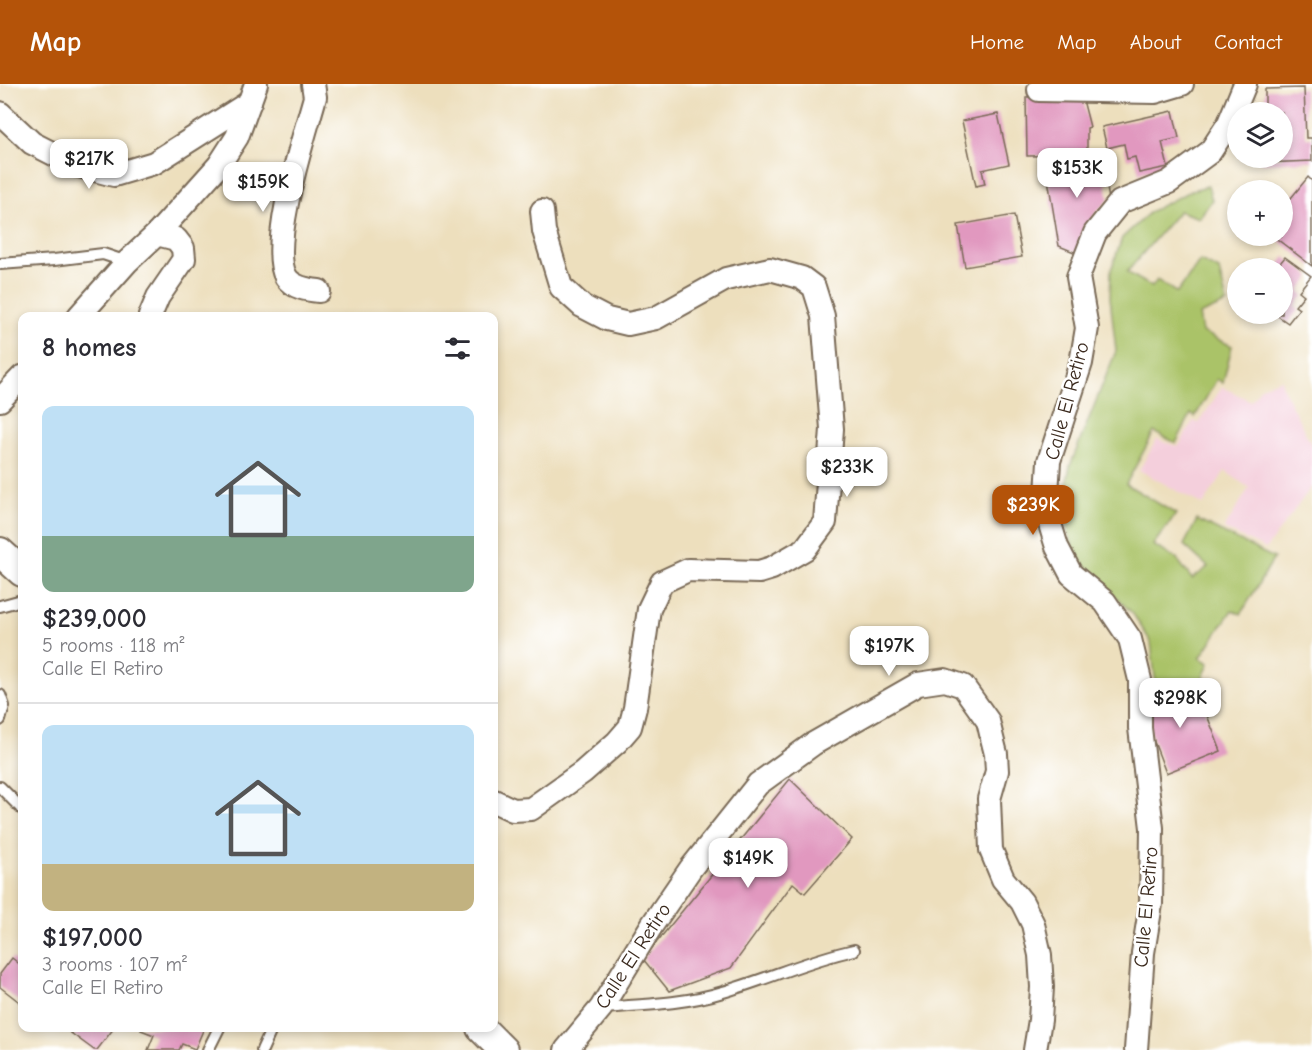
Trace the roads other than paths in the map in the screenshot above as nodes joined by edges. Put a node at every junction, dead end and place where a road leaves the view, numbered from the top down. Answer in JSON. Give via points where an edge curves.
{"nodes":[{"id":1,"x":313,"y":84,"type":"edge"},
{"id":2,"x":1182,"y":84,"type":"edge"},
{"id":3,"x":1245,"y":84,"type":"edge"},
{"id":4,"x":1040,"y":90,"type":"dead end"},
{"id":5,"x":253,"y":93,"type":"edge"},
{"id":6,"x":0,"y":113,"type":"edge"},
{"id":7,"x":542,"y":211,"type":"dead end"},
{"id":8,"x":157,"y":234,"type":"junction"},
{"id":9,"x":127,"y":262,"type":"junction"},
{"id":10,"x":0,"y":264,"type":"edge"},
{"id":11,"x":319,"y":291,"type":"dead end"},
{"id":12,"x":83,"y":312,"type":"edge"},
{"id":13,"x":152,"y":312,"type":"edge"},
{"id":14,"x":18,"y":381,"type":"edge"},
{"id":15,"x":0,"y":400,"type":"edge"},
{"id":16,"x":0,"y":552,"type":"edge"},
{"id":17,"x":18,"y":568,"type":"edge"},
{"id":18,"x":18,"y":601,"type":"edge"},
{"id":19,"x":0,"y":606,"type":"edge"},
{"id":20,"x":0,"y":695,"type":"edge"},
{"id":21,"x":0,"y":720,"type":"edge"},
{"id":22,"x":0,"y":787,"type":"edge"},
{"id":23,"x":498,"y":803,"type":"edge"},
{"id":24,"x":18,"y":805,"type":"edge"},
{"id":25,"x":854,"y":950,"type":"dead end"},
{"id":26,"x":601,"y":1008,"type":"junction"},
{"id":27,"x":217,"y":1032,"type":"edge"},
{"id":28,"x":270,"y":1032,"type":"edge"},
{"id":29,"x":485,"y":1032,"type":"edge"},
{"id":30,"x":208,"y":1050,"type":"edge"},
{"id":31,"x":262,"y":1050,"type":"edge"},
{"id":32,"x":503,"y":1050,"type":"edge"},
{"id":33,"x":566,"y":1050,"type":"edge"},
{"id":34,"x":1035,"y":1050,"type":"edge"},
{"id":35,"x":1136,"y":1050,"type":"edge"}],
"edges":[{"from":1,"to":11,"type":"street","via":[[315,97],[283,218],[282,255],[286,277],[300,288]]},
{"from":2,"to":4,"type":"street","via":[[1155,92]]},
{"from":3,"to":35,"type":"street","name":"Calle El Retiro","via":[[1229,123],[1210,152],[1169,182],[1120,201],[1095,232],[1078,277],[1087,328],[1081,363],[1049,461],[1046,511],[1057,547],[1071,574],[1105,602],[1130,639],[1140,680],[1140,728],[1152,828],[1151,904]]},
{"from":5,"to":6,"type":"street","via":[[154,163],[114,176],[75,165],[32,142]]},
{"from":5,"to":8,"type":"street","via":[[237,137],[219,165]]},
{"from":7,"to":23,"type":"street","via":[[561,287],[582,306],[607,319],[628,324],[656,318],[726,279],[770,269],[802,278],[814,287],[823,316],[832,429],[825,522],[805,549],[759,572],[688,570],[662,582],[649,609],[630,727],[583,772],[531,809],[513,810]]},
{"from":8,"to":9,"type":"street"},
{"from":8,"to":13,"type":"street","via":[[176,239],[183,248],[184,259]]},
{"from":9,"to":10,"type":"lane","via":[[103,254]]},
{"from":9,"to":12,"type":"street"},
{"from":14,"to":15,"type":"street"},
{"from":16,"to":17,"type":"street"},
{"from":18,"to":19,"type":"lane"},
{"from":20,"to":21,"type":"lane","via":[[4,706]]},
{"from":22,"to":24,"type":"lane"},
{"from":25,"to":26,"type":"lane","via":[[821,957],[722,992],[662,1004]]},
{"from":26,"to":33,"type":"street","name":"Calle El Retiro"},
{"from":26,"to":34,"type":"street","name":"Calle El Retiro","via":[[691,868],[758,784],[813,744],[918,684],[945,680],[963,686],[988,721],[997,771],[988,799],[991,850],[1003,879],[1022,902],[1033,924],[1040,955],[1041,998]]},
{"from":27,"to":30,"type":"lane"},
{"from":28,"to":31,"type":"lane"},
{"from":29,"to":32,"type":"street"}]}
